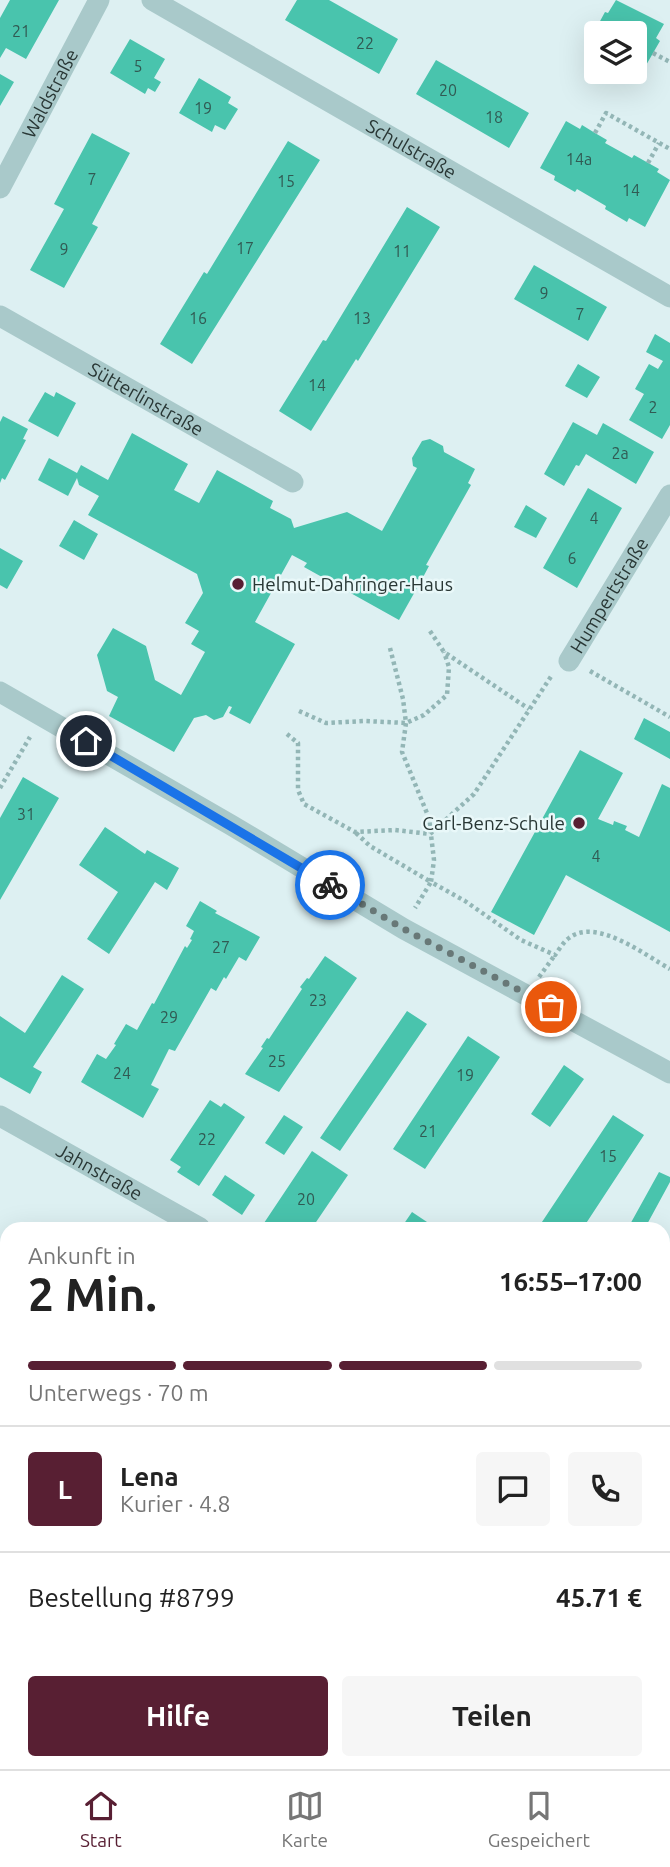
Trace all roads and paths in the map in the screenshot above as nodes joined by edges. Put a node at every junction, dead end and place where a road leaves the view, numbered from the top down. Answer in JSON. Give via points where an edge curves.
{"nodes":[{"id":1,"x":99,"y":0,"type":"edge"},
{"id":2,"x":152,"y":0,"type":"edge"},
{"id":3,"x":653,"y":53,"type":"dead end"},
{"id":4,"x":670,"y":62,"type":"edge"},
{"id":5,"x":595,"y":133,"type":"dead end"},
{"id":6,"x":659,"y":143,"type":"junction"},
{"id":7,"x":670,"y":149,"type":"edge"},
{"id":8,"x":648,"y":163,"type":"dead end"},
{"id":9,"x":0,"y":188,"type":"edge"},
{"id":10,"x":670,"y":297,"type":"edge"},
{"id":11,"x":0,"y":316,"type":"edge"},
{"id":12,"x":293,"y":482,"type":"dead end"},
{"id":13,"x":670,"y":495,"type":"edge"},
{"id":14,"x":430,"y":631,"type":"dead end"},
{"id":15,"x":390,"y":648,"type":"dead end"},
{"id":16,"x":444,"y":652,"type":"junction"},
{"id":17,"x":569,"y":661,"type":"joint"},
{"id":18,"x":589,"y":670,"type":"dead end"},
{"id":19,"x":0,"y":692,"type":"edge"},
{"id":20,"x":529,"y":709,"type":"junction"},
{"id":21,"x":299,"y":711,"type":"dead end"},
{"id":22,"x":42,"y":716,"type":"junction"},
{"id":23,"x":670,"y":717,"type":"edge"},
{"id":24,"x":407,"y":723,"type":"junction"},
{"id":25,"x":287,"y":734,"type":"dead end"},
{"id":26,"x":0,"y":788,"type":"edge"},
{"id":27,"x":355,"y":832,"type":"junction"},
{"id":28,"x":430,"y":834,"type":"junction"},
{"id":29,"x":431,"y":882,"type":"junction"},
{"id":30,"x":404,"y":929,"type":"junction"},
{"id":31,"x":670,"y":969,"type":"edge"},
{"id":32,"x":670,"y":1073,"type":"edge"},
{"id":33,"x":0,"y":1116,"type":"edge"},
{"id":34,"x":189,"y":1222,"type":"edge"}],
"edges":[{"from":1,"to":9,"type":"street","name":"Waldstraße"},
{"from":2,"to":10,"type":"street","name":"Schulstraße"},
{"from":3,"to":4,"type":"path"},
{"from":5,"to":6,"type":"path","via":[[606,114]]},
{"from":6,"to":7,"type":"path"},
{"from":6,"to":8,"type":"path"},
{"from":11,"to":12,"type":"street","name":"Sütterlinstraße"},
{"from":13,"to":17,"type":"street","name":"Humpertstraße"},
{"from":14,"to":16,"type":"path"},
{"from":15,"to":24,"type":"path"},
{"from":16,"to":20,"type":"path"},
{"from":16,"to":24,"type":"path","via":[[449,667],[447,695]]},
{"from":17,"to":20,"type":"path","via":[[550,677]]},
{"from":18,"to":23,"type":"path"},
{"from":19,"to":22,"type":"street"},
{"from":20,"to":28,"type":"path","via":[[474,794]]},
{"from":21,"to":24,"type":"path","via":[[326,723]]},
{"from":22,"to":26,"type":"path"},
{"from":22,"to":30,"type":"street"},
{"from":24,"to":28,"type":"path","via":[[402,752],[429,818]]},
{"from":25,"to":27,"type":"path","via":[[298,743],[298,790],[304,804]]},
{"from":27,"to":28,"type":"path"},
{"from":27,"to":29,"type":"path"},
{"from":28,"to":29,"type":"path"},
{"from":29,"to":30,"type":"path"},
{"from":29,"to":31,"type":"path","via":[[521,940],[555,955],[569,937],[587,931],[610,935]]},
{"from":30,"to":32,"type":"street"},
{"from":33,"to":34,"type":"street","name":"Jahnstraße"}]}
